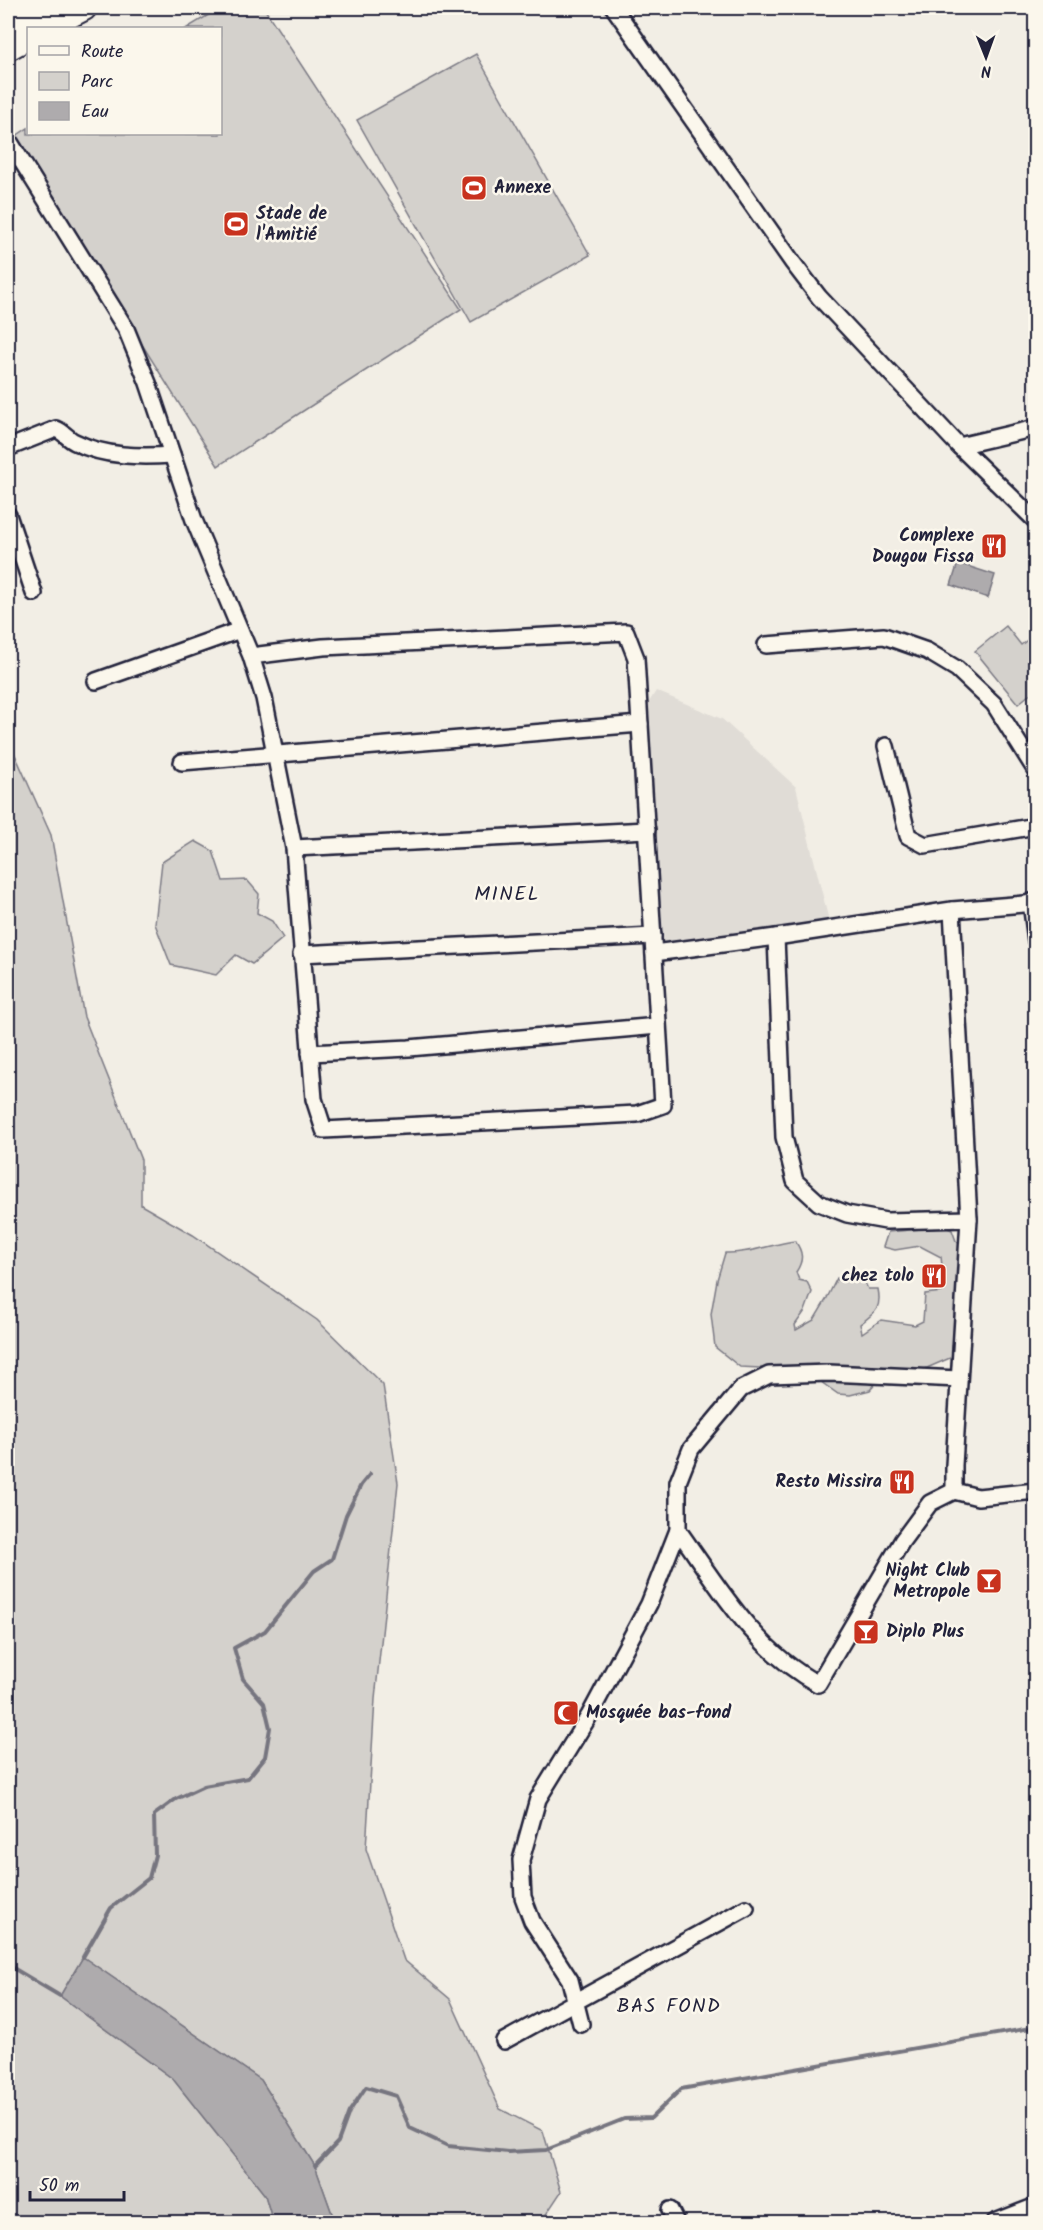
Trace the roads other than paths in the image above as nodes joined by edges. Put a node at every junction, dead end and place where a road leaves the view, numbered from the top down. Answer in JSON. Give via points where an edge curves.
{"nodes":[{"id":1,"x":48,"y":8,"type":"edge"},
{"id":2,"x":84,"y":8,"type":"edge"},
{"id":3,"x":614,"y":8,"type":"edge"},
{"id":4,"x":8,"y":20,"type":"edge"},
{"id":5,"x":47,"y":27,"type":"edge"},
{"id":6,"x":27,"y":38,"type":"edge"},
{"id":7,"x":8,"y":48,"type":"edge"},
{"id":8,"x":8,"y":139,"type":"edge"},
{"id":9,"x":1035,"y":428,"type":"edge"},
{"id":10,"x":959,"y":446,"type":"junction"},
{"id":11,"x":8,"y":448,"type":"edge"},
{"id":12,"x":172,"y":456,"type":"junction"},
{"id":13,"x":8,"y":515,"type":"edge"},
{"id":14,"x":1035,"y":521,"type":"edge"},
{"id":15,"x":34,"y":592,"type":"dead end"},
{"id":16,"x":240,"y":630,"type":"junction"},
{"id":17,"x":766,"y":645,"type":"dead end"},
{"id":18,"x":251,"y":656,"type":"junction"},
{"id":19,"x":96,"y":681,"type":"dead end"},
{"id":20,"x":640,"y":724,"type":"junction"},
{"id":21,"x":886,"y":746,"type":"dead end"},
{"id":22,"x":275,"y":754,"type":"junction"},
{"id":23,"x":182,"y":762,"type":"dead end"},
{"id":24,"x":1035,"y":771,"type":"edge"},
{"id":25,"x":1035,"y":826,"type":"edge"},
{"id":26,"x":647,"y":830,"type":"junction"},
{"id":27,"x":294,"y":848,"type":"junction"},
{"id":28,"x":1033,"y":902,"type":"edge"},
{"id":29,"x":952,"y":910,"type":"junction"},
{"id":30,"x":653,"y":936,"type":"junction"},
{"id":31,"x":776,"y":937,"type":"junction"},
{"id":32,"x":1035,"y":941,"type":"edge"},
{"id":33,"x":654,"y":953,"type":"junction"},
{"id":34,"x":301,"y":954,"type":"junction"},
{"id":35,"x":658,"y":1026,"type":"junction"},
{"id":36,"x":310,"y":1053,"type":"junction"},
{"id":37,"x":969,"y":1219,"type":"junction"},
{"id":38,"x":959,"y":1379,"type":"junction"},
{"id":39,"x":954,"y":1491,"type":"junction"},
{"id":40,"x":1035,"y":1491,"type":"edge"},
{"id":41,"x":678,"y":1530,"type":"junction"},
{"id":42,"x":746,"y":1908,"type":"dead end"},
{"id":43,"x":575,"y":2003,"type":"junction"},
{"id":44,"x":581,"y":2024,"type":"dead end"},
{"id":45,"x":504,"y":2041,"type":"dead end"},
{"id":46,"x":1035,"y":2206,"type":"edge"},
{"id":47,"x":995,"y":2223,"type":"edge"}],
"edges":[{"from":1,"to":4,"type":"main road"},
{"from":2,"to":5,"type":"main road"},
{"from":3,"to":10,"type":"street","via":[[819,297]]},
{"from":6,"to":7,"type":"main road"},
{"from":8,"to":12,"type":"street","via":[[126,329]]},
{"from":9,"to":10,"type":"street"},
{"from":10,"to":14,"type":"street"},
{"from":11,"to":12,"type":"street","via":[[56,429],[73,441],[106,452],[135,457]]},
{"from":12,"to":16,"type":"street"},
{"from":13,"to":15,"type":"street"},
{"from":16,"to":18,"type":"street"},
{"from":16,"to":19,"type":"street"},
{"from":17,"to":24,"type":"street","via":[[884,636],[927,651],[957,669],[994,704]]},
{"from":18,"to":20,"type":"street","via":[[334,647],[626,632],[636,658]]},
{"from":18,"to":22,"type":"street"},
{"from":20,"to":22,"type":"street"},
{"from":20,"to":26,"type":"street"},
{"from":21,"to":25,"type":"street","via":[[908,836],[925,845]]},
{"from":22,"to":23,"type":"street"},
{"from":22,"to":27,"type":"street"},
{"from":26,"to":27,"type":"street"},
{"from":26,"to":30,"type":"street"},
{"from":27,"to":34,"type":"street"},
{"from":28,"to":29,"type":"street"},
{"from":28,"to":32,"type":"street"},
{"from":29,"to":31,"type":"street"},
{"from":29,"to":37,"type":"street"},
{"from":30,"to":33,"type":"street"},
{"from":30,"to":34,"type":"street"},
{"from":31,"to":33,"type":"street"},
{"from":31,"to":37,"type":"street","via":[[784,1137],[795,1181],[819,1203],[847,1214],[886,1221]]},
{"from":33,"to":35,"type":"street"},
{"from":34,"to":36,"type":"street"},
{"from":35,"to":36,"type":"street"},
{"from":35,"to":36,"type":"street","via":[[663,1105],[637,1114],[324,1130],[314,1099]]},
{"from":37,"to":38,"type":"street"},
{"from":38,"to":39,"type":"street"},
{"from":38,"to":41,"type":"street","via":[[828,1373],[769,1375],[741,1389],[688,1457],[678,1482]]},
{"from":39,"to":40,"type":"street","via":[[978,1497]]},
{"from":39,"to":41,"type":"street","via":[[930,1503],[902,1541],[818,1684],[771,1651],[738,1613]]},
{"from":41,"to":43,"type":"street","via":[[649,1604],[589,1716],[538,1799],[521,1860],[522,1897],[532,1921],[570,1980]]},
{"from":42,"to":43,"type":"street"},
{"from":43,"to":44,"type":"street"},
{"from":43,"to":45,"type":"street"},
{"from":46,"to":47,"type":"street"}]}
